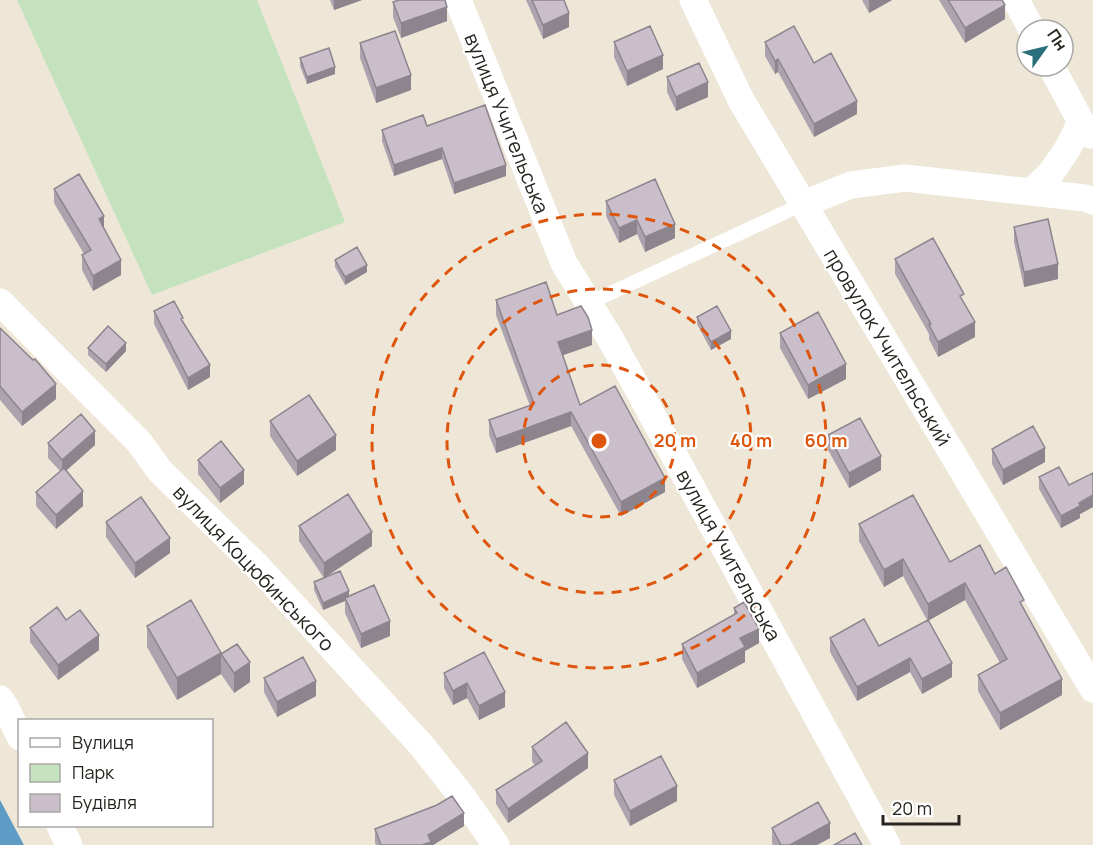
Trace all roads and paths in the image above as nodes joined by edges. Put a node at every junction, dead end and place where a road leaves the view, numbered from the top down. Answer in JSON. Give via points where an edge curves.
{"nodes":[{"id":1,"x":458,"y":0,"type":"edge"},
{"id":2,"x":693,"y":0,"type":"edge"},
{"id":3,"x":1016,"y":0,"type":"edge"},
{"id":4,"x":1026,"y":18,"type":"edge"},
{"id":5,"x":1058,"y":78,"type":"edge"},
{"id":6,"x":1087,"y":131,"type":"edge"},
{"id":7,"x":1032,"y":191,"type":"junction"},
{"id":8,"x":1093,"y":201,"type":"edge"},
{"id":9,"x":803,"y":204,"type":"junction"},
{"id":10,"x":0,"y":302,"type":"edge"},
{"id":11,"x":589,"y":303,"type":"junction"},
{"id":12,"x":1093,"y":689,"type":"edge"},
{"id":13,"x":0,"y":699,"type":"edge"},
{"id":14,"x":18,"y":734,"type":"edge"},
{"id":15,"x":61,"y":827,"type":"edge"},
{"id":16,"x":69,"y":845,"type":"edge"},
{"id":17,"x":496,"y":845,"type":"edge"},
{"id":18,"x":887,"y":845,"type":"edge"}],
"edges":[{"from":1,"to":11,"type":"street","name":"вулиця Учительська","via":[[564,263]]},
{"from":2,"to":9,"type":"street","name":"провулок Учительський","via":[[741,100]]},
{"from":3,"to":4,"type":"street"},
{"from":5,"to":6,"type":"street"},
{"from":6,"to":7,"type":"street"},
{"from":7,"to":8,"type":"street"},
{"from":7,"to":9,"type":"street","via":[[905,178],[851,185]]},
{"from":9,"to":11,"type":"lane"},
{"from":9,"to":12,"type":"street","name":"провулок Учительський"},
{"from":10,"to":17,"type":"street","name":"вулиця Коцюбинського","via":[[138,442],[160,471],[259,568],[422,746]]},
{"from":11,"to":18,"type":"street","name":"вулиця Учительська"},
{"from":13,"to":14,"type":"street"},
{"from":15,"to":16,"type":"street"}]}
